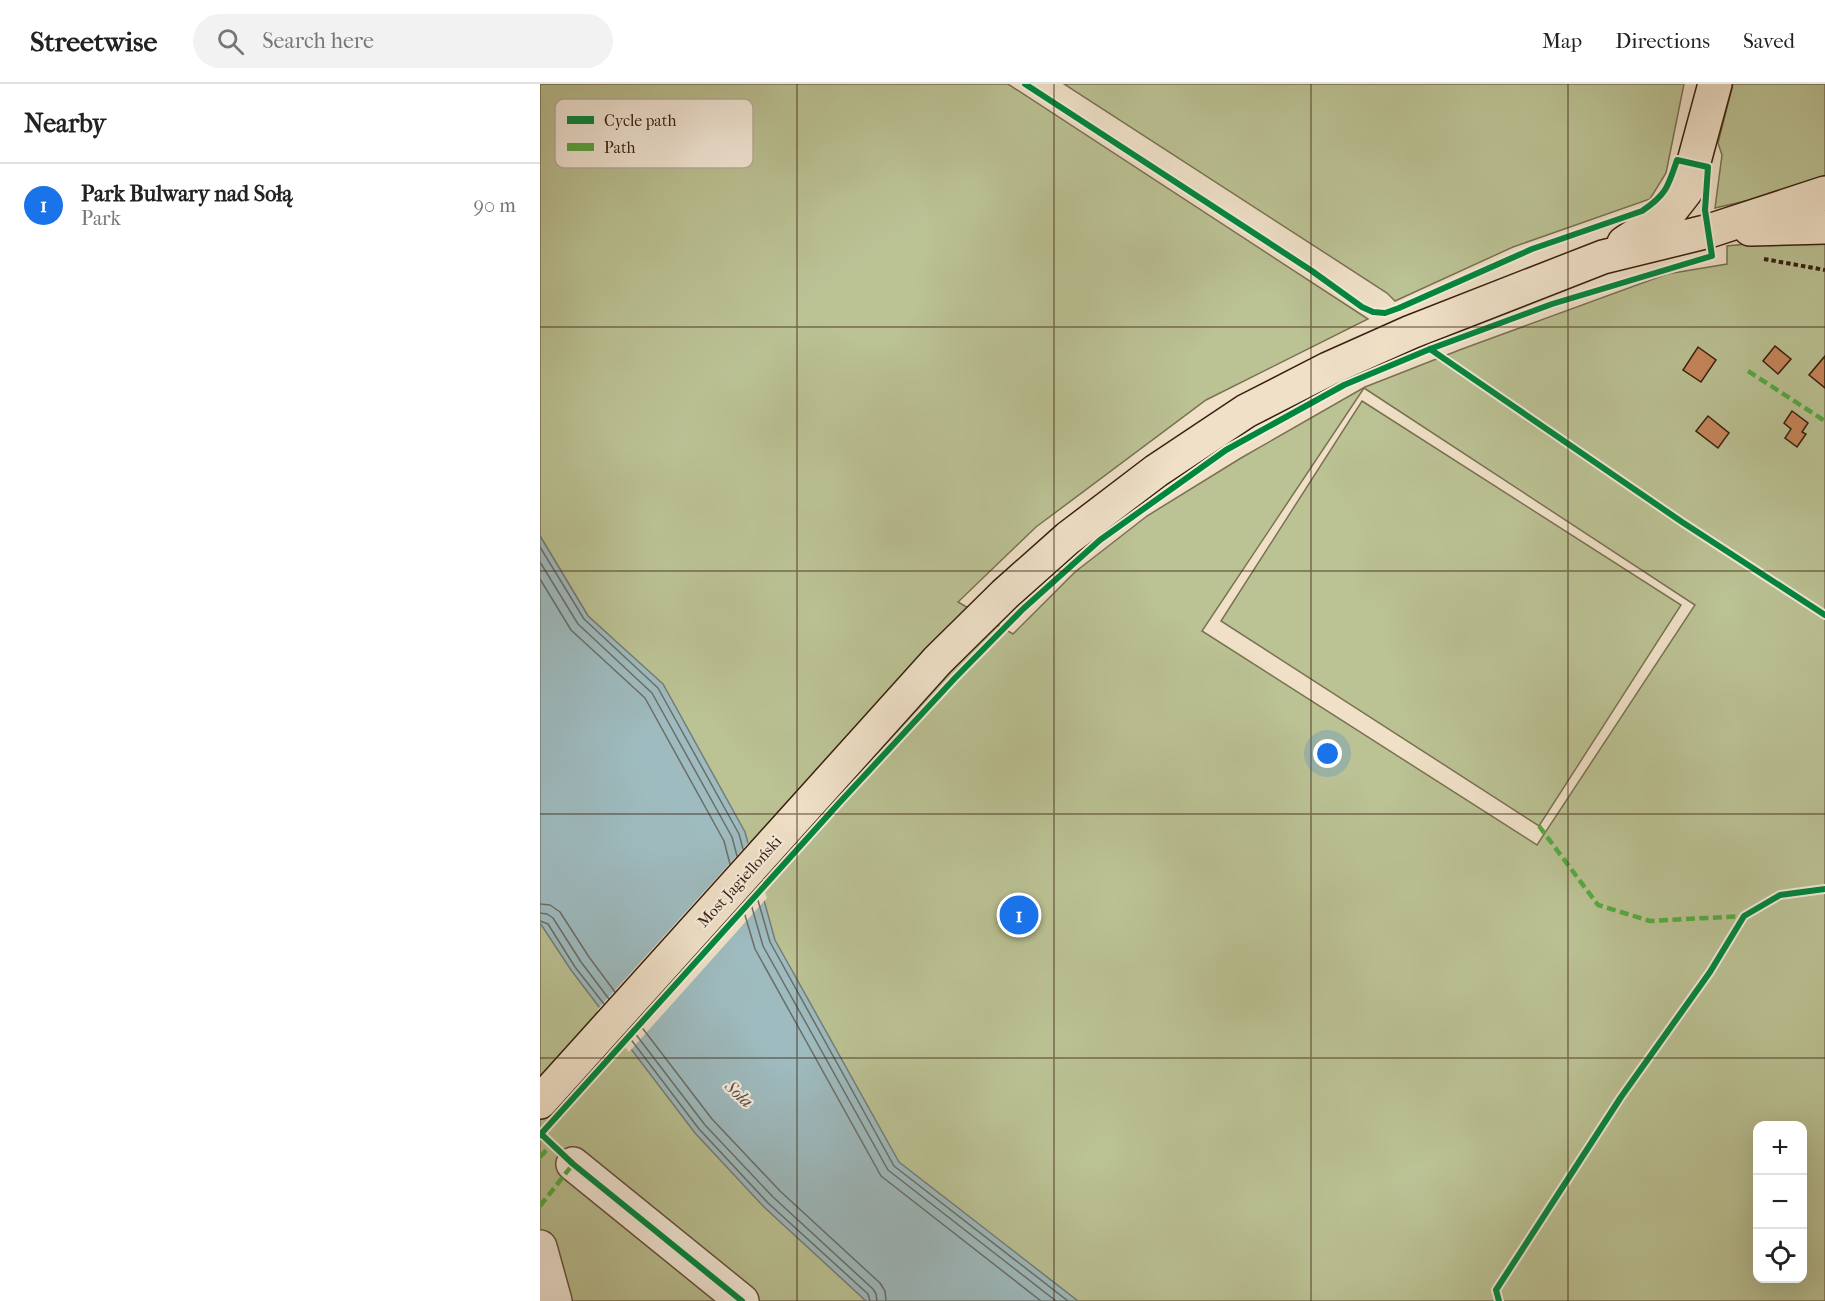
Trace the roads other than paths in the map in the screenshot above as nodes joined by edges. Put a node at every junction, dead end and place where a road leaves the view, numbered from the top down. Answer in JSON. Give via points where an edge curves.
{"nodes":[{"id":1,"x":1715,"y":84,"type":"edge"},
{"id":2,"x":1825,"y":193,"type":"edge"},
{"id":3,"x":1825,"y":227,"type":"edge"},
{"id":4,"x":1709,"y":231,"type":"junction"},
{"id":5,"x":1603,"y":257,"type":"junction"},
{"id":6,"x":540,"y":1102,"type":"edge"},
{"id":7,"x":573,"y":1164,"type":"dead end"},
{"id":8,"x":540,"y":1247,"type":"edge"},
{"id":9,"x":555,"y":1301,"type":"edge"},
{"id":10,"x":741,"y":1301,"type":"edge"}],
"edges":[{"from":1,"to":5,"type":"main road","via":[[1686,191],[1668,214]]},
{"from":2,"to":4,"type":"main road"},
{"from":3,"to":4,"type":"main road"},
{"from":4,"to":5,"type":"main road"},
{"from":5,"to":6,"type":"main road","name":"Most Jagielloński","via":[[1411,332],[1246,411],[1156,471],[1068,538],[938,660]]},
{"from":7,"to":10,"type":"street"},
{"from":8,"to":9,"type":"street"}]}
